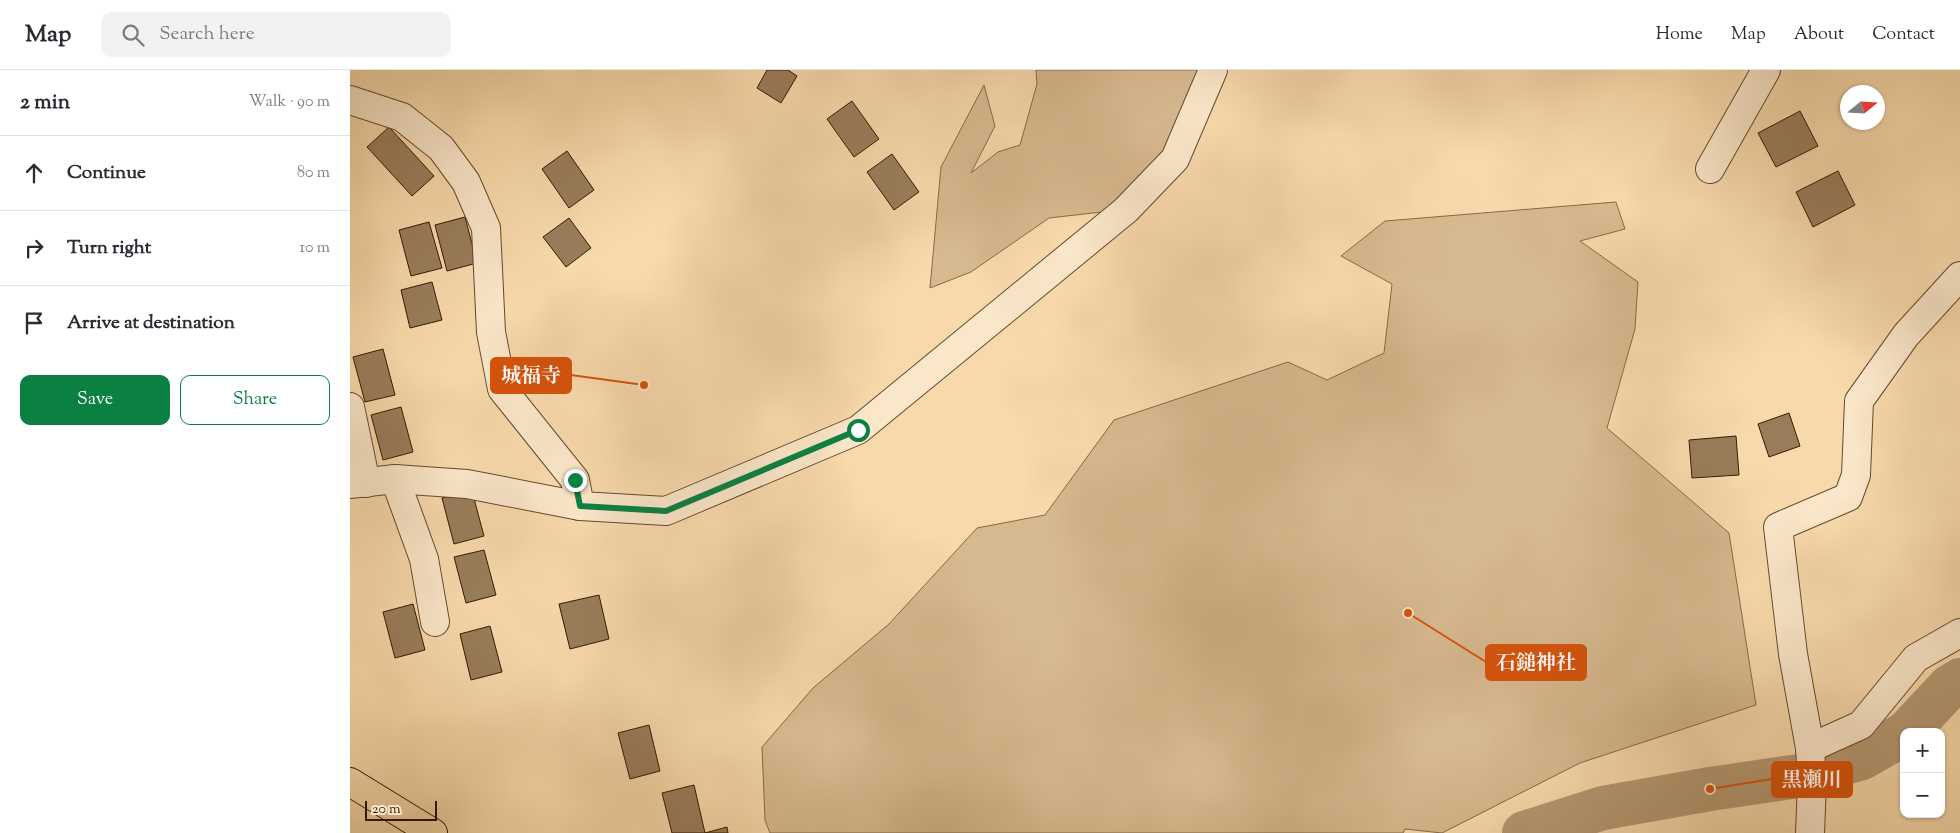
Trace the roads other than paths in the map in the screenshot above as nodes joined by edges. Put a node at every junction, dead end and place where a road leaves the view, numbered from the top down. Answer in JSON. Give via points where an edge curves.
{"nodes":[{"id":1,"x":1213,"y":70,"type":"edge"},
{"id":2,"x":1766,"y":70,"type":"edge"},
{"id":3,"x":350,"y":100,"type":"edge"},
{"id":4,"x":1710,"y":169,"type":"dead end"},
{"id":5,"x":1960,"y":276,"type":"edge"},
{"id":6,"x":350,"y":408,"type":"edge"},
{"id":7,"x":395,"y":479,"type":"junction"},
{"id":8,"x":358,"y":484,"type":"edge"},
{"id":9,"x":580,"y":506,"type":"junction"},
{"id":10,"x":435,"y":622,"type":"dead end"},
{"id":11,"x":1960,"y":634,"type":"edge"},
{"id":12,"x":1811,"y":764,"type":"junction"},
{"id":13,"x":350,"y":782,"type":"edge"},
{"id":14,"x":434,"y":833,"type":"edge"},
{"id":15,"x":1810,"y":833,"type":"edge"}],
"edges":[{"from":1,"to":9,"type":"street","via":[[1175,159],[1126,210],[858,430],[666,511]]},
{"from":2,"to":4,"type":"street"},
{"from":3,"to":9,"type":"street","via":[[402,117],[441,148],[466,182],[486,228],[491,332],[502,389],[575,480]]},
{"from":5,"to":12,"type":"street","via":[[1906,335],[1859,401],[1856,475],[1848,497],[1778,527],[1793,654]]},
{"from":6,"to":8,"type":"street"},
{"from":7,"to":8,"type":"street"},
{"from":7,"to":9,"type":"street","via":[[467,484]]},
{"from":7,"to":10,"type":"street","via":[[424,559]]},
{"from":11,"to":12,"type":"street","via":[[1916,658],[1861,726]]},
{"from":12,"to":15,"type":"street"},
{"from":13,"to":14,"type":"main road"}]}
